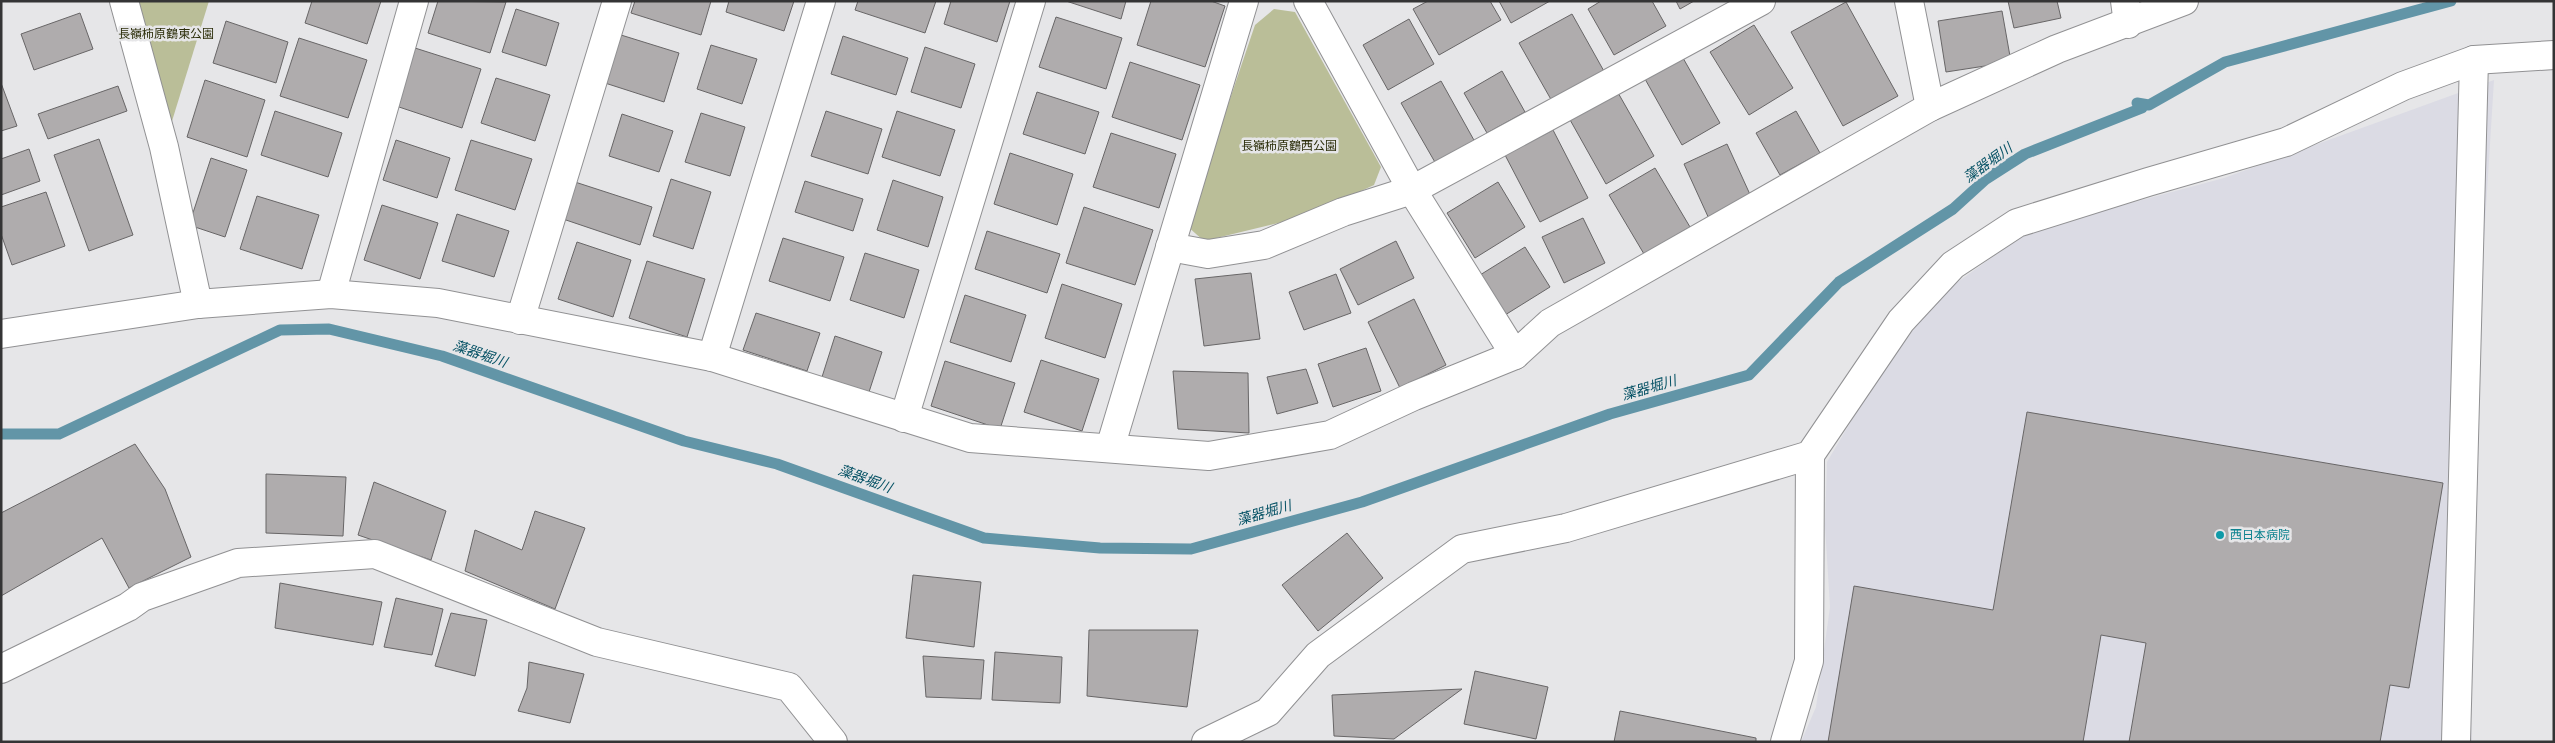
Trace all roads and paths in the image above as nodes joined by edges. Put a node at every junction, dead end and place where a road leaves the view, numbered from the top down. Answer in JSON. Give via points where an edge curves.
{"nodes":[{"id":1,"x":124,"y":1,"type":"edge"},
{"id":2,"x":414,"y":1,"type":"edge"},
{"id":3,"x":617,"y":1,"type":"edge"},
{"id":4,"x":821,"y":1,"type":"edge"},
{"id":5,"x":1030,"y":1,"type":"edge"},
{"id":6,"x":1244,"y":1,"type":"edge"},
{"id":7,"x":1308,"y":1,"type":"edge"},
{"id":8,"x":1761,"y":1,"type":"edge"},
{"id":9,"x":1909,"y":1,"type":"edge"},
{"id":10,"x":2184,"y":1,"type":"edge"},
{"id":11,"x":2127,"y":13,"type":"edge"},
{"id":12,"x":2554,"y":55,"type":"edge"},
{"id":13,"x":2474,"y":60,"type":"junction"},
{"id":14,"x":1930,"y":107,"type":"junction"},
{"id":15,"x":1412,"y":190,"type":"junction"},
{"id":16,"x":1170,"y":247,"type":"junction"},
{"id":17,"x":331,"y":294,"type":"junction"},
{"id":18,"x":198,"y":304,"type":"junction"},
{"id":19,"x":520,"y":320,"type":"junction"},
{"id":20,"x":1,"y":334,"type":"edge"},
{"id":21,"x":1516,"y":355,"type":"junction"},
{"id":22,"x":712,"y":357,"type":"junction"},
{"id":23,"x":904,"y":418,"type":"junction"},
{"id":24,"x":1110,"y":448,"type":"junction"},
{"id":25,"x":1810,"y":455,"type":"junction"},
{"id":26,"x":1,"y":669,"type":"edge"},
{"id":27,"x":833,"y":742,"type":"edge"},
{"id":28,"x":1206,"y":742,"type":"edge"},
{"id":29,"x":1785,"y":742,"type":"edge"},
{"id":30,"x":2456,"y":742,"type":"edge"}],
"edges":[{"from":1,"to":18,"type":"street","via":[[164,147]]},
{"from":2,"to":17,"type":"street"},
{"from":3,"to":19,"type":"street"},
{"from":4,"to":22,"type":"street"},
{"from":5,"to":23,"type":"street"},
{"from":6,"to":16,"type":"street"},
{"from":7,"to":15,"type":"street"},
{"from":8,"to":15,"type":"street"},
{"from":9,"to":14,"type":"street"},
{"from":10,"to":11,"type":"street"},
{"from":11,"to":14,"type":"street"},
{"from":12,"to":13,"type":"street"},
{"from":13,"to":25,"type":"street","via":[[2403,86],[2286,142],[2017,223],[1953,265],[1901,321]]},
{"from":13,"to":30,"type":"street"},
{"from":14,"to":21,"type":"street","via":[[1550,323]]},
{"from":15,"to":16,"type":"street","via":[[1343,212],[1264,245],[1208,254]]},
{"from":15,"to":21,"type":"street"},
{"from":16,"to":24,"type":"street"},
{"from":17,"to":18,"type":"street"},
{"from":17,"to":19,"type":"street","via":[[438,303]]},
{"from":18,"to":20,"type":"street"},
{"from":19,"to":22,"type":"street"},
{"from":21,"to":24,"type":"street","via":[[1414,396],[1330,435],[1209,456]]},
{"from":22,"to":23,"type":"street"},
{"from":23,"to":24,"type":"street","via":[[970,438]]},
{"from":25,"to":28,"type":"street","via":[[1566,528],[1462,549],[1318,655],[1268,712]]},
{"from":25,"to":29,"type":"street","via":[[1809,661]]},
{"from":26,"to":27,"type":"street","via":[[128,607],[142,597],[238,563],[375,554],[597,642],[789,688]]}]}
